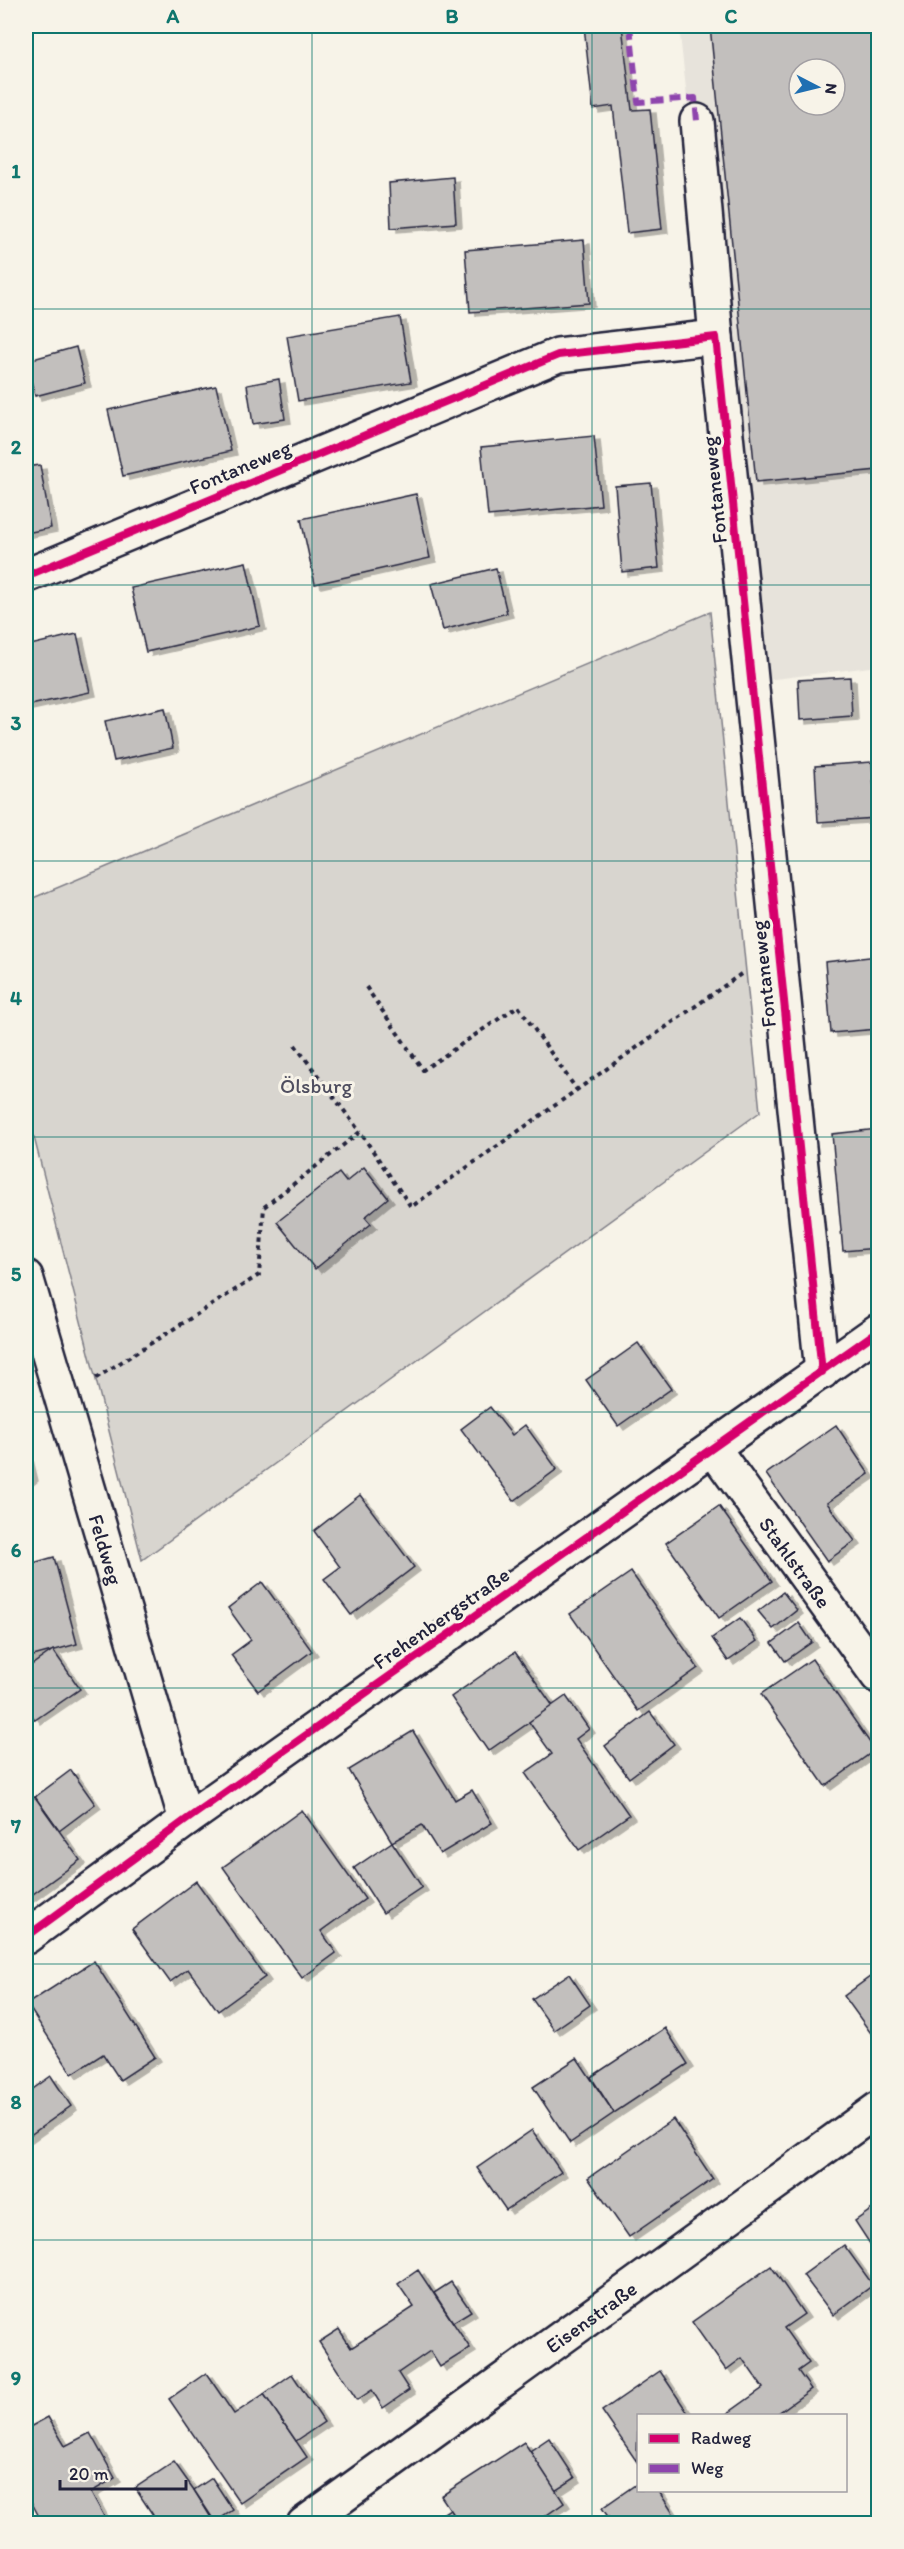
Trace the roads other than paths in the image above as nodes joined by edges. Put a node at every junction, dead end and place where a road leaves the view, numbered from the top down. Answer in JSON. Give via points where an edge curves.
{"nodes":[{"id":1,"x":697,"y":121,"type":"dead end"},
{"id":2,"x":716,"y":337,"type":"junction"},
{"id":3,"x":26,"y":576,"type":"edge"},
{"id":4,"x":26,"y":1277,"type":"edge"},
{"id":5,"x":879,"y":1331,"type":"edge"},
{"id":6,"x":822,"y":1372,"type":"junction"},
{"id":7,"x":713,"y":1448,"type":"junction"},
{"id":8,"x":879,"y":1676,"type":"edge"},
{"id":9,"x":186,"y":1820,"type":"junction"},
{"id":10,"x":26,"y":1938,"type":"edge"},
{"id":11,"x":879,"y":2109,"type":"edge"},
{"id":12,"x":304,"y":2523,"type":"edge"}],
"edges":[{"from":1,"to":2,"type":"street","name":"Fontaneweg"},
{"from":2,"to":3,"type":"street","name":"Fontaneweg","via":[[558,354]]},
{"from":2,"to":6,"type":"street","name":"Fontaneweg"},
{"from":4,"to":9,"type":"street","name":"Feldweg"},
{"from":5,"to":6,"type":"street","name":"Frehenbergstraße"},
{"from":6,"to":7,"type":"street","name":"Frehenbergstraße"},
{"from":7,"to":8,"type":"street","name":"Stahlstraße"},
{"from":7,"to":9,"type":"street","name":"Frehenbergstraße"},
{"from":9,"to":10,"type":"street","name":"Frehenbergstraße"},
{"from":11,"to":12,"type":"street","name":"Eisenstraße"}]}
